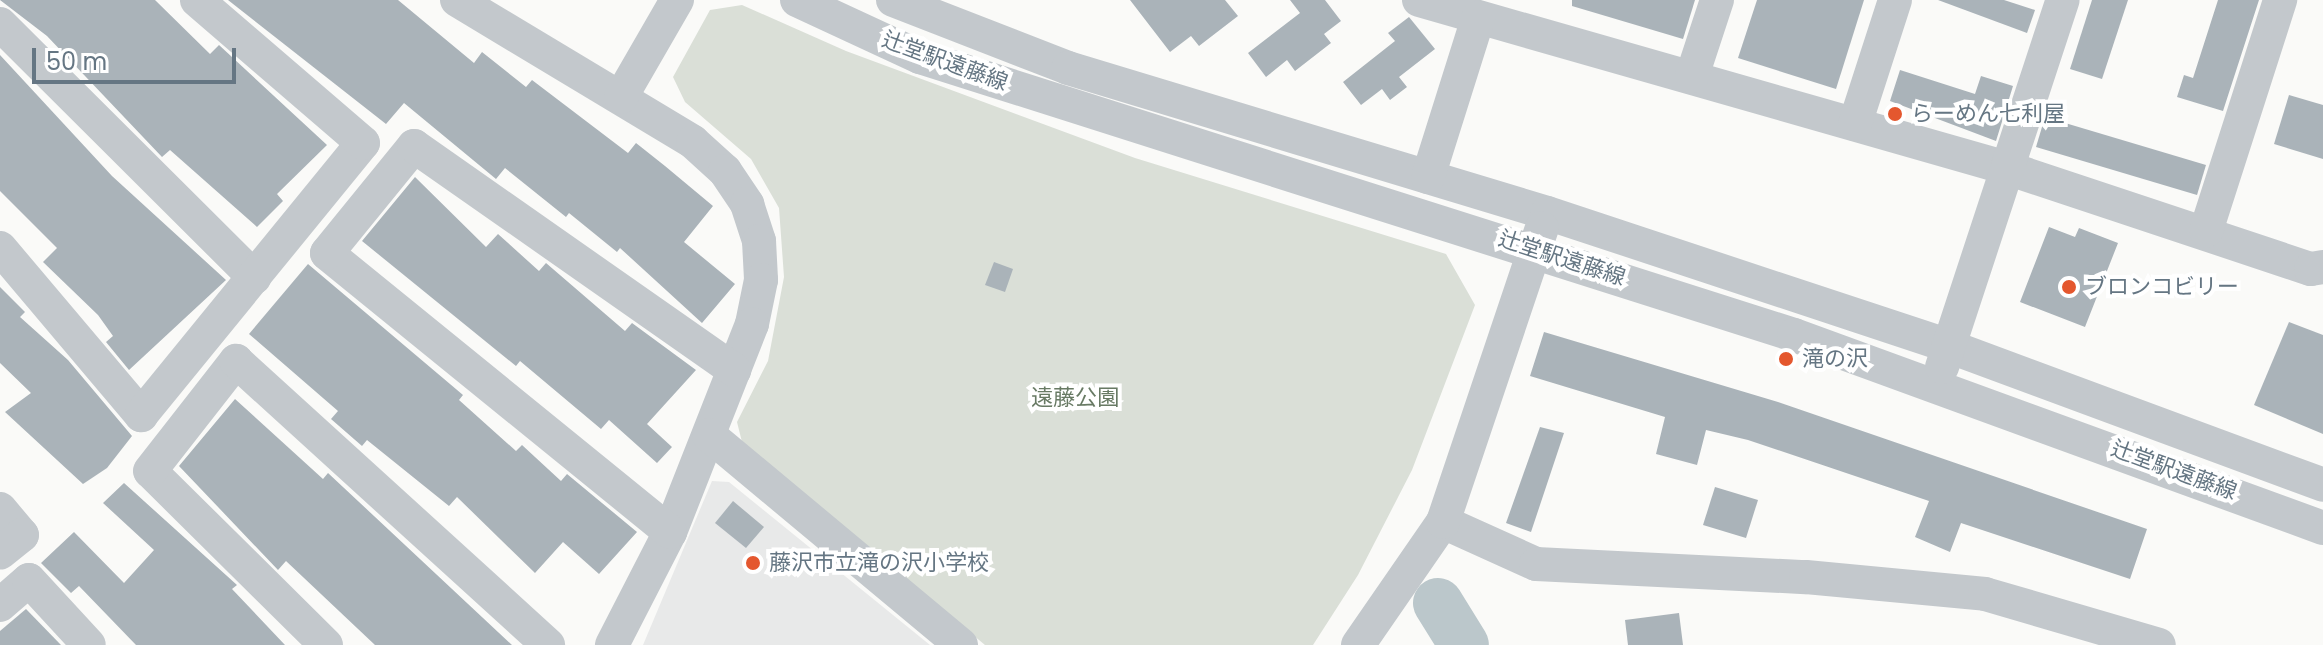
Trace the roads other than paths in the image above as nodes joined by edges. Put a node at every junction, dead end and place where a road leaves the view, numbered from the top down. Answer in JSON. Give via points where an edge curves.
{"nodes":[{"id":1,"x":197,"y":0,"type":"edge"},
{"id":2,"x":457,"y":0,"type":"edge"},
{"id":3,"x":677,"y":0,"type":"edge"},
{"id":4,"x":797,"y":0,"type":"edge"},
{"id":5,"x":893,"y":0,"type":"edge"},
{"id":6,"x":1419,"y":0,"type":"edge"},
{"id":7,"x":1717,"y":0,"type":"edge"},
{"id":8,"x":1895,"y":0,"type":"edge"},
{"id":9,"x":2063,"y":0,"type":"edge"},
{"id":10,"x":2280,"y":0,"type":"edge"},
{"id":11,"x":1500,"y":13,"type":"edge"},
{"id":12,"x":0,"y":24,"type":"edge"},
{"id":13,"x":1692,"y":76,"type":"junction"},
{"id":14,"x":621,"y":97,"type":"junction"},
{"id":15,"x":1855,"y":124,"type":"junction"},
{"id":16,"x":2007,"y":168,"type":"junction"},
{"id":17,"x":1428,"y":177,"type":"junction"},
{"id":18,"x":1547,"y":213,"type":"junction"},
{"id":19,"x":2206,"y":231,"type":"junction"},
{"id":20,"x":0,"y":248,"type":"edge"},
{"id":21,"x":1535,"y":248,"type":"junction"},
{"id":22,"x":2323,"y":267,"type":"edge"},
{"id":23,"x":254,"y":277,"type":"junction"},
{"id":24,"x":1948,"y":346,"type":"junction"},
{"id":25,"x":734,"y":370,"type":"junction"},
{"id":26,"x":1937,"y":383,"type":"junction"},
{"id":27,"x":709,"y":435,"type":"junction"},
{"id":28,"x":2323,"y":485,"type":"edge"},
{"id":29,"x":0,"y":509,"type":"edge"},
{"id":30,"x":1443,"y":522,"type":"junction"},
{"id":31,"x":2323,"y":528,"type":"edge"},
{"id":32,"x":670,"y":532,"type":"junction"},
{"id":33,"x":0,"y":553,"type":"edge"},
{"id":34,"x":0,"y":605,"type":"edge"},
{"id":35,"x":89,"y":645,"type":"edge"},
{"id":36,"x":326,"y":645,"type":"edge"},
{"id":37,"x":548,"y":645,"type":"edge"},
{"id":38,"x":612,"y":645,"type":"edge"},
{"id":39,"x":961,"y":645,"type":"edge"},
{"id":40,"x":1358,"y":645,"type":"edge"},
{"id":41,"x":2159,"y":645,"type":"edge"}],
"edges":[{"from":1,"to":23,"type":"street","via":[[363,143]]},
{"from":2,"to":14,"type":"street"},
{"from":3,"to":14,"type":"street"},
{"from":4,"to":21,"type":"street","name":"辻堂駅遠藤線","via":[[920,57]]},
{"from":5,"to":17,"type":"street","name":"辻堂駅遠藤線","via":[[1068,68]]},
{"from":6,"to":11,"type":"street"},
{"from":7,"to":13,"type":"street"},
{"from":8,"to":15,"type":"street"},
{"from":9,"to":16,"type":"street"},
{"from":10,"to":19,"type":"street"},
{"from":11,"to":13,"type":"street"},
{"from":11,"to":17,"type":"street"},
{"from":12,"to":23,"type":"street"},
{"from":13,"to":15,"type":"street"},
{"from":14,"to":25,"type":"street","via":[[693,142],[725,171],[747,204],[759,241],[761,280]]},
{"from":15,"to":16,"type":"street"},
{"from":16,"to":19,"type":"street"},
{"from":16,"to":24,"type":"street"},
{"from":17,"to":18,"type":"street","name":"辻堂駅遠藤線"},
{"from":18,"to":21,"type":"street"},
{"from":18,"to":24,"type":"street","name":"辻堂駅遠藤線"},
{"from":19,"to":22,"type":"street","via":[[2311,269]]},
{"from":20,"to":23,"type":"street","via":[[141,415]]},
{"from":21,"to":26,"type":"street","name":"辻堂駅遠藤線"},
{"from":21,"to":30,"type":"street"},
{"from":24,"to":26,"type":"street"},
{"from":24,"to":28,"type":"street","name":"辻堂駅遠藤線"},
{"from":25,"to":27,"type":"street"},
{"from":25,"to":32,"type":"street","via":[[414,146],[327,253]]},
{"from":26,"to":31,"type":"street","name":"辻堂駅遠藤線"},
{"from":27,"to":32,"type":"street"},
{"from":27,"to":39,"type":"street"},
{"from":29,"to":33,"type":"street","via":[[22,535]]},
{"from":30,"to":40,"type":"street"},
{"from":30,"to":41,"type":"street","via":[[1536,564],[1791,576],[1985,594]]},
{"from":32,"to":38,"type":"street"},
{"from":34,"to":35,"type":"street","via":[[29,580]]},
{"from":36,"to":37,"type":"street","via":[[150,471],[236,361]]}]}
